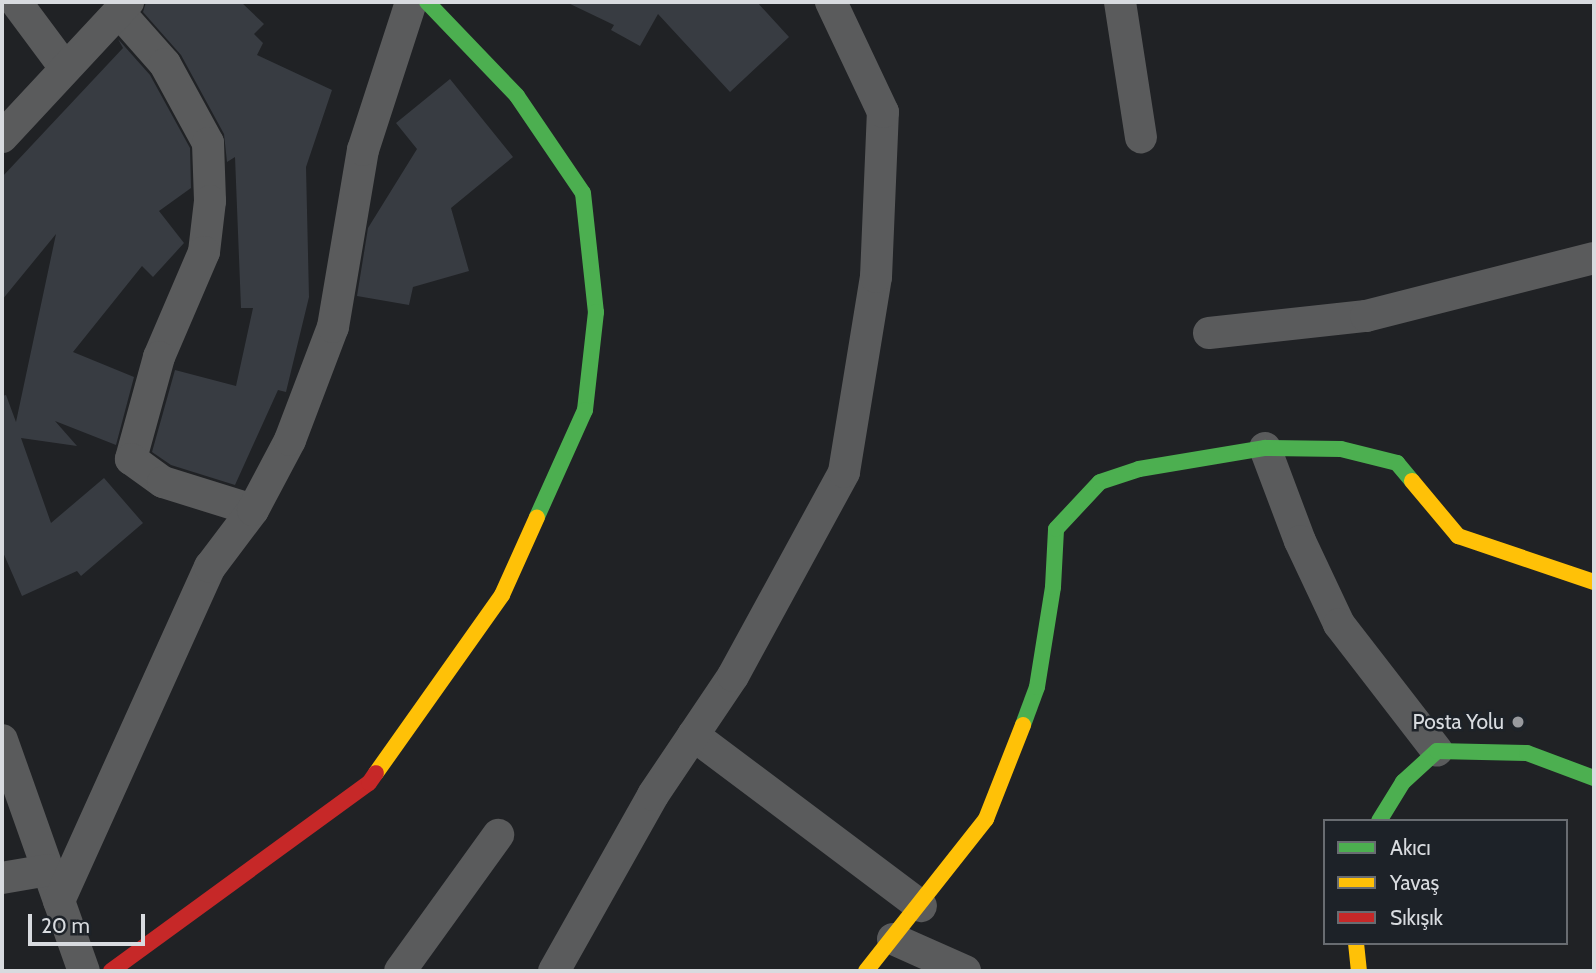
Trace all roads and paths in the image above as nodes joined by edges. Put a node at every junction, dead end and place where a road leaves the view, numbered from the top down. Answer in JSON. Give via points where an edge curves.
{"nodes":[{"id":1,"x":16,"y":2,"type":"edge"},
{"id":2,"x":411,"y":2,"type":"edge"},
{"id":3,"x":427,"y":2,"type":"edge"},
{"id":4,"x":831,"y":2,"type":"edge"},
{"id":5,"x":1119,"y":2,"type":"edge"},
{"id":6,"x":123,"y":7,"type":"edge"},
{"id":7,"x":65,"y":68,"type":"junction"},
{"id":8,"x":2,"y":137,"type":"edge"},
{"id":9,"x":1141,"y":137,"type":"dead end"},
{"id":10,"x":1594,"y":258,"type":"edge"},
{"id":11,"x":1209,"y":333,"type":"dead end"},
{"id":12,"x":1265,"y":448,"type":"junction"},
{"id":13,"x":253,"y":510,"type":"junction"},
{"id":14,"x":1594,"y":582,"type":"edge"},
{"id":15,"x":693,"y":735,"type":"junction"},
{"id":16,"x":2,"y":740,"type":"edge"},
{"id":17,"x":1437,"y":751,"type":"junction"},
{"id":18,"x":1594,"y":778,"type":"edge"},
{"id":19,"x":1380,"y":819,"type":"edge"},
{"id":20,"x":498,"y":835,"type":"dead end"},
{"id":21,"x":48,"y":870,"type":"junction"},
{"id":22,"x":2,"y":878,"type":"edge"},
{"id":23,"x":59,"y":901,"type":"junction"},
{"id":24,"x":921,"y":906,"type":"junction"},
{"id":25,"x":893,"y":939,"type":"junction"},
{"id":26,"x":84,"y":971,"type":"edge"},
{"id":27,"x":111,"y":971,"type":"edge"},
{"id":28,"x":400,"y":971,"type":"edge"},
{"id":29,"x":554,"y":971,"type":"edge"},
{"id":30,"x":866,"y":971,"type":"edge"},
{"id":31,"x":965,"y":971,"type":"edge"}],
"edges":[{"from":1,"to":7,"type":"street"},
{"from":2,"to":13,"type":"street","via":[[363,150],[333,327],[290,440]]},
{"from":3,"to":27,"type":"street","via":[[517,96],[583,193],[596,312],[585,410],[502,595],[369,783]]},
{"from":4,"to":15,"type":"street","via":[[883,112],[876,277],[844,472],[733,676]]},
{"from":5,"to":9,"type":"street"},
{"from":6,"to":7,"type":"street"},
{"from":6,"to":13,"type":"street","via":[[165,64],[208,144],[210,201],[204,252],[159,357],[131,459],[163,482]]},
{"from":7,"to":8,"type":"street"},
{"from":10,"to":11,"type":"street","via":[[1366,316]]},
{"from":12,"to":14,"type":"street","via":[[1341,449],[1396,463],[1458,536]]},
{"from":12,"to":17,"type":"street","via":[[1300,541],[1339,624]]},
{"from":12,"to":24,"type":"street","via":[[1139,469],[1100,482],[1056,529],[1053,587],[1037,687],[986,819]]},
{"from":13,"to":23,"type":"street","via":[[210,566]]},
{"from":15,"to":24,"type":"street"},
{"from":15,"to":29,"type":"street","via":[[653,795]]},
{"from":16,"to":21,"type":"street"},
{"from":17,"to":18,"type":"street","via":[[1527,754]]},
{"from":17,"to":19,"type":"street","via":[[1403,782]]},
{"from":20,"to":28,"type":"street"},
{"from":21,"to":22,"type":"street"},
{"from":21,"to":23,"type":"street"},
{"from":23,"to":26,"type":"street"},
{"from":24,"to":25,"type":"street"},
{"from":25,"to":30,"type":"street"},
{"from":25,"to":31,"type":"street"}]}
